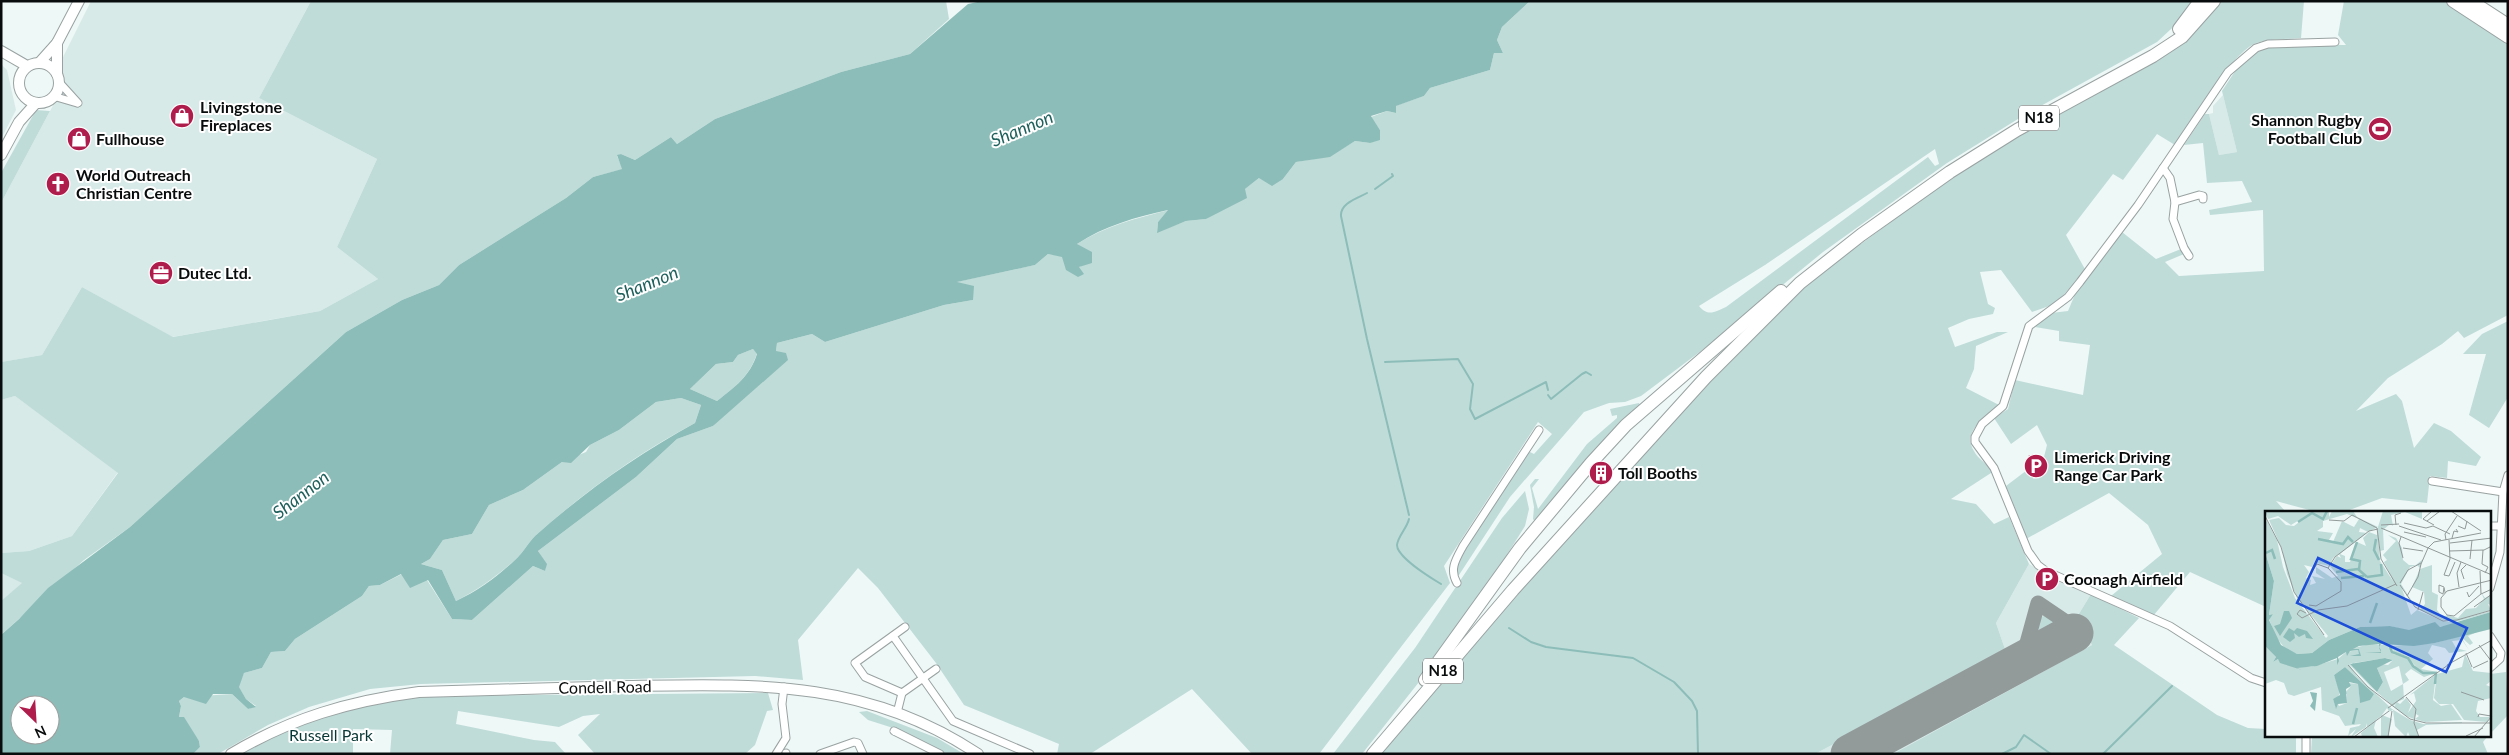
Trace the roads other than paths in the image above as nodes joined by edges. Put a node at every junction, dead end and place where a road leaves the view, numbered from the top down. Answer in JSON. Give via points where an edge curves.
{"nodes":[{"id":1,"x":79,"y":1,"type":"edge"},
{"id":2,"x":2200,"y":1,"type":"edge"},
{"id":3,"x":2214,"y":1,"type":"edge"},
{"id":4,"x":2453,"y":1,"type":"edge"},
{"id":5,"x":2471,"y":1,"type":"edge"},
{"id":6,"x":2508,"y":25,"type":"edge"},
{"id":7,"x":2508,"y":37,"type":"edge"},
{"id":8,"x":2335,"y":42,"type":"dead end"},
{"id":9,"x":57,"y":43,"type":"junction"},
{"id":10,"x":4,"y":53,"type":"edge"},
{"id":11,"x":40,"y":62,"type":"junction"},
{"id":12,"x":27,"y":66,"type":"junction"},
{"id":13,"x":58,"y":78,"type":"junction"},
{"id":14,"x":18,"y":81,"type":"junction"},
{"id":15,"x":53,"y":96,"type":"junction"},
{"id":16,"x":24,"y":97,"type":"junction"},
{"id":17,"x":36,"y":103,"type":"junction"},
{"id":18,"x":19,"y":122,"type":"junction"},
{"id":19,"x":1,"y":155,"type":"edge"},
{"id":20,"x":2163,"y":168,"type":"junction"},
{"id":21,"x":2204,"y":199,"type":"dead end"},
{"id":22,"x":2175,"y":202,"type":"junction"},
{"id":23,"x":2189,"y":256,"type":"dead end"},
{"id":24,"x":1539,"y":430,"type":"dead end"},
{"id":25,"x":2508,"y":475,"type":"edge"},
{"id":26,"x":2432,"y":481,"type":"dead end"},
{"id":27,"x":2503,"y":492,"type":"junction"},
{"id":28,"x":2492,"y":526,"type":"edge"},
{"id":29,"x":2501,"y":526,"type":"junction"},
{"id":30,"x":2500,"y":552,"type":"junction"},
{"id":31,"x":2508,"y":554,"type":"edge"},
{"id":32,"x":2492,"y":581,"type":"edge"},
{"id":33,"x":1457,"y":583,"type":"dead end"},
{"id":34,"x":905,"y":627,"type":"dead end"},
{"id":35,"x":893,"y":636,"type":"junction"},
{"id":36,"x":2492,"y":639,"type":"edge"},
{"id":37,"x":2492,"y":666,"type":"edge"},
{"id":38,"x":936,"y":669,"type":"dead end"},
{"id":39,"x":924,"y":678,"type":"junction"},
{"id":40,"x":2265,"y":683,"type":"edge"},
{"id":41,"x":784,"y":687,"type":"junction"},
{"id":42,"x":902,"y":692,"type":"junction"},
{"id":43,"x":897,"y":713,"type":"junction"},
{"id":44,"x":894,"y":731,"type":"dead end"},
{"id":45,"x":2306,"y":738,"type":"edge"},
{"id":46,"x":231,"y":754,"type":"edge"},
{"id":47,"x":776,"y":754,"type":"edge"},
{"id":48,"x":820,"y":754,"type":"edge"},
{"id":49,"x":863,"y":754,"type":"edge"},
{"id":50,"x":940,"y":754,"type":"edge"},
{"id":51,"x":978,"y":754,"type":"edge"},
{"id":52,"x":1030,"y":754,"type":"edge"},
{"id":53,"x":1366,"y":754,"type":"edge"},
{"id":54,"x":1373,"y":754,"type":"edge"},
{"id":55,"x":2306,"y":754,"type":"edge"}],
"edges":[{"from":1,"to":9,"type":"main road"},
{"from":2,"to":53,"type":"highway","number":"N18","via":[[2188,19],[2157,46],[1992,139],[1858,230],[1726,336],[1626,425],[1540,522],[1444,655]]},
{"from":3,"to":54,"type":"highway","number":"N18","via":[[2182,36],[2154,56],[2017,130],[1950,172],[1800,283],[1706,377],[1513,590]]},
{"from":4,"to":7,"type":"highway"},
{"from":5,"to":6,"type":"highway"},
{"from":8,"to":20,"type":"street","via":[[2268,44],[2256,48],[2228,72]]},
{"from":9,"to":11,"type":"main road"},
{"from":9,"to":13,"type":"main road"},
{"from":10,"to":12,"type":"main road"},
{"from":10,"to":14,"type":"main road"},
{"from":11,"to":12,"type":"main road"},
{"from":11,"to":13,"type":"main road","via":[[50,66]]},
{"from":12,"to":14,"type":"main road"},
{"from":13,"to":15,"type":"main road"},
{"from":13,"to":15,"type":"street","via":[[78,103]]},
{"from":14,"to":16,"type":"main road"},
{"from":15,"to":17,"type":"main road"},
{"from":16,"to":17,"type":"main road"},
{"from":16,"to":18,"type":"main road"},
{"from":17,"to":18,"type":"main road"},
{"from":18,"to":19,"type":"main road"},
{"from":20,"to":22,"type":"street","via":[[2170,178]]},
{"from":20,"to":40,"type":"street","via":[[2068,297],[2029,326],[2003,406],[1982,424],[1975,437],[1976,446],[1994,468],[2022,537],[2038,565],[2170,626],[2251,678]]},
{"from":21,"to":22,"type":"street","via":[[2199,195]]},
{"from":22,"to":23,"type":"street","via":[[2173,219]]},
{"from":24,"to":33,"type":"street","via":[[1463,546],[1453,566]]},
{"from":25,"to":27,"type":"street"},
{"from":26,"to":27,"type":"street"},
{"from":27,"to":29,"type":"street"},
{"from":28,"to":29,"type":"street"},
{"from":29,"to":30,"type":"street"},
{"from":30,"to":31,"type":"street"},
{"from":30,"to":32,"type":"street"},
{"from":34,"to":35,"type":"street"},
{"from":35,"to":39,"type":"street"},
{"from":35,"to":42,"type":"street","via":[[855,664],[864,677]]},
{"from":36,"to":37,"type":"street","via":[[2501,653],[2500,659]]},
{"from":38,"to":39,"type":"street"},
{"from":39,"to":42,"type":"street"},
{"from":39,"to":52,"type":"street","via":[[953,721]]},
{"from":41,"to":43,"type":"main road","name":"Condell Road","via":[[851,698]]},
{"from":41,"to":46,"type":"main road","name":"Condell Road","via":[[688,685],[418,692],[335,707],[284,727]]},
{"from":41,"to":47,"type":"street","via":[[782,704],[786,738]]},
{"from":42,"to":43,"type":"street"},
{"from":43,"to":51,"type":"main road","name":"Condell Road","via":[[952,738]]},
{"from":44,"to":50,"type":"street"},
{"from":45,"to":55,"type":"street"},
{"from":48,"to":49,"type":"street","via":[[854,742],[858,743]]}]}
